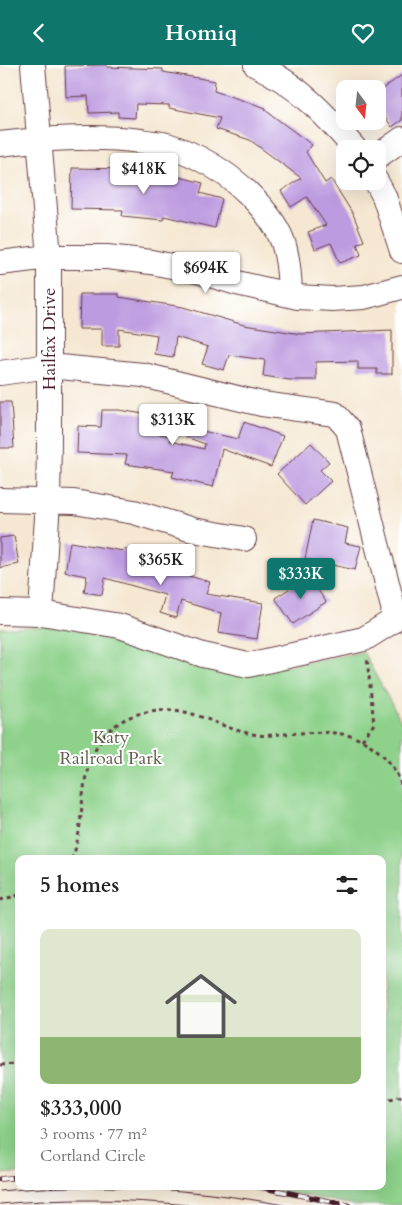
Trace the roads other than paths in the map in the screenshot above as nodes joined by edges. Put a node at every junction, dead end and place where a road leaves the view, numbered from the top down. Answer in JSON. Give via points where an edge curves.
{"nodes":[{"id":1,"x":33,"y":65,"type":"edge"},
{"id":2,"x":256,"y":65,"type":"edge"},
{"id":3,"x":40,"y":139,"type":"junction"},
{"id":4,"x":402,"y":139,"type":"edge"},
{"id":5,"x":347,"y":140,"type":"edge"},
{"id":6,"x":0,"y":144,"type":"edge"},
{"id":7,"x":386,"y":150,"type":"edge"},
{"id":8,"x":381,"y":190,"type":"edge"},
{"id":9,"x":402,"y":251,"type":"edge"},
{"id":10,"x":49,"y":257,"type":"junction"},
{"id":11,"x":0,"y":263,"type":"edge"},
{"id":12,"x":402,"y":287,"type":"edge"},
{"id":13,"x":290,"y":295,"type":"junction"},
{"id":14,"x":49,"y":366,"type":"junction"},
{"id":15,"x":0,"y":373,"type":"edge"},
{"id":16,"x":0,"y":500,"type":"edge"},
{"id":17,"x":48,"y":501,"type":"junction"},
{"id":18,"x":244,"y":539,"type":"dead end"},
{"id":19,"x":0,"y":611,"type":"edge"},
{"id":20,"x":41,"y":613,"type":"junction"}],
"edges":[{"from":1,"to":3,"type":"street","name":"Hailfax Drive"},
{"from":2,"to":5,"type":"street","via":[[304,94]]},
{"from":3,"to":6,"type":"street"},
{"from":3,"to":10,"type":"street","name":"Hailfax Drive"},
{"from":3,"to":13,"type":"street","via":[[119,139],[166,145],[205,161],[235,180],[264,209],[278,230],[286,251]]},
{"from":4,"to":7,"type":"street"},
{"from":8,"to":9,"type":"street"},
{"from":10,"to":11,"type":"street"},
{"from":10,"to":13,"type":"street","via":[[107,257],[151,262]]},
{"from":10,"to":14,"type":"street","name":"Hailfax Drive"},
{"from":12,"to":13,"type":"street","via":[[364,297],[332,299]]},
{"from":14,"to":15,"type":"street"},
{"from":14,"to":17,"type":"street","name":"Hailfax Drive"},
{"from":14,"to":20,"type":"street","via":[[143,375],[262,404],[335,414],[348,429],[394,611],[391,623],[364,639],[248,665],[203,655],[120,626]]},
{"from":16,"to":17,"type":"street"},
{"from":17,"to":18,"type":"street","via":[[134,512]]},
{"from":17,"to":20,"type":"street","name":"Hailfax Drive"},
{"from":19,"to":20,"type":"street"}]}
